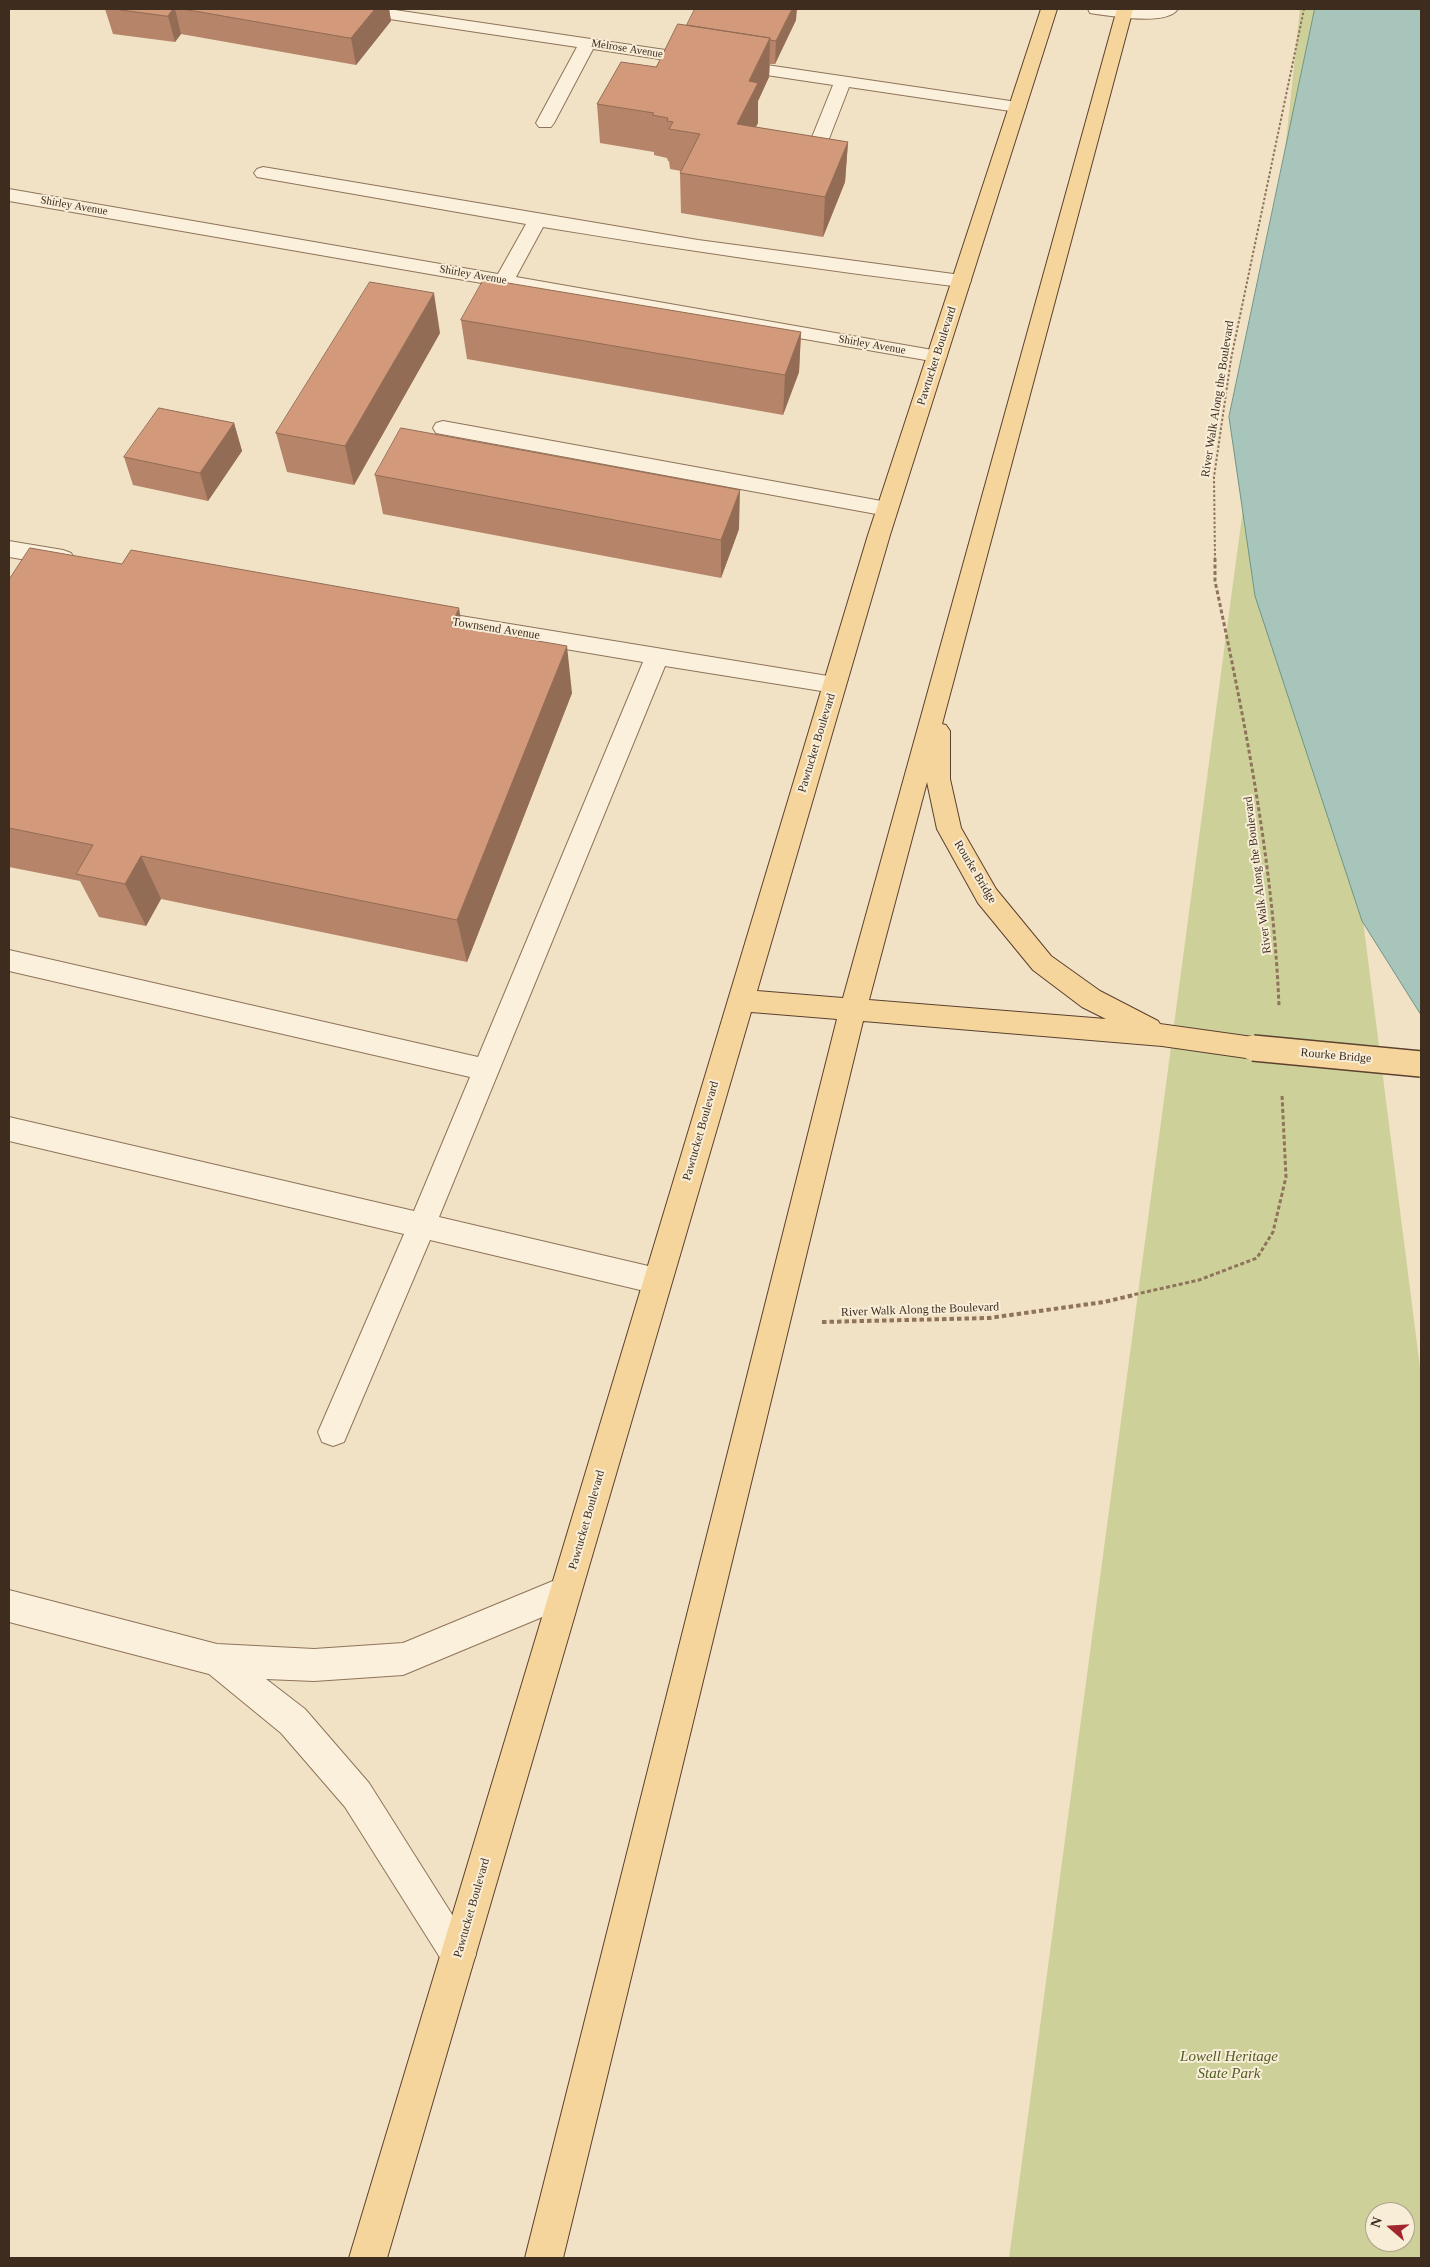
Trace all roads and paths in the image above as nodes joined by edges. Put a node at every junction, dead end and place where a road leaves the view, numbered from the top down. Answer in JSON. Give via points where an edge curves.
{"nodes":[{"id":1,"x":356,"y":9,"type":"edge"},
{"id":2,"x":1049,"y":9,"type":"edge"},
{"id":3,"x":1096,"y":9,"type":"edge"},
{"id":4,"x":1170,"y":9,"type":"edge"},
{"id":5,"x":1304,"y":9,"type":"edge"},
{"id":6,"x":1124,"y":11,"type":"edge"},
{"id":7,"x":588,"y":43,"type":"junction"},
{"id":8,"x":844,"y":81,"type":"junction"},
{"id":9,"x":1017,"y":107,"type":"junction"},
{"id":10,"x":545,"y":123,"type":"dead end"},
{"id":11,"x":811,"y":162,"type":"edge"},
{"id":12,"x":262,"y":173,"type":"dead end"},
{"id":13,"x":9,"y":195,"type":"edge"},
{"id":14,"x":537,"y":221,"type":"junction"},
{"id":15,"x":504,"y":281,"type":"junction"},
{"id":16,"x":962,"y":281,"type":"junction"},
{"id":17,"x":937,"y":356,"type":"junction"},
{"id":18,"x":443,"y":428,"type":"dead end"},
{"id":19,"x":887,"y":509,"type":"junction"},
{"id":20,"x":9,"y":549,"type":"edge"},
{"id":21,"x":87,"y":562,"type":"edge"},
{"id":22,"x":402,"y":614,"type":"edge"},
{"id":23,"x":657,"y":656,"type":"junction"},
{"id":24,"x":948,"y":658,"type":"junction"},
{"id":25,"x":834,"y":685,"type":"junction"},
{"id":26,"x":9,"y":960,"type":"edge"},
{"id":27,"x":740,"y":1000,"type":"junction"},
{"id":28,"x":853,"y":1008,"type":"junction"},
{"id":29,"x":1279,"y":1010,"type":"dead end"},
{"id":30,"x":1162,"y":1035,"type":"junction"},
{"id":31,"x":1421,"y":1064,"type":"edge"},
{"id":32,"x":487,"y":1070,"type":"junction"},
{"id":33,"x":1282,"y":1088,"type":"dead end"},
{"id":34,"x":9,"y":1129,"type":"edge"},
{"id":35,"x":422,"y":1225,"type":"junction"},
{"id":36,"x":657,"y":1280,"type":"junction"},
{"id":37,"x":776,"y":1323,"type":"junction"},
{"id":38,"x":334,"y":1432,"type":"dead end"},
{"id":39,"x":565,"y":1592,"type":"junction"},
{"id":40,"x":9,"y":1606,"type":"edge"},
{"id":41,"x":217,"y":1660,"type":"junction"},
{"id":42,"x":458,"y":1955,"type":"junction"},
{"id":43,"x":368,"y":2258,"type":"edge"},
{"id":44,"x":544,"y":2258,"type":"edge"}],
"edges":[{"from":1,"to":7,"type":"street","name":"Melrose Avenue"},
{"from":2,"to":9,"type":"main road","name":"Pawtucket Boulevard"},
{"from":3,"to":6,"type":"street"},
{"from":4,"to":6,"type":"street","via":[[1154,14]]},
{"from":5,"to":29,"type":"path","name":"River Walk Along the Boulevard","via":[[1231,359],[1214,477],[1215,581],[1245,720],[1264,837]]},
{"from":6,"to":24,"type":"main road"},
{"from":7,"to":8,"type":"street","name":"Melrose Avenue"},
{"from":7,"to":10,"type":"street"},
{"from":8,"to":9,"type":"street","name":"Melrose Avenue"},
{"from":8,"to":11,"type":"street"},
{"from":9,"to":16,"type":"main road","name":"Pawtucket Boulevard"},
{"from":12,"to":14,"type":"street"},
{"from":13,"to":15,"type":"street","name":"Shirley Avenue"},
{"from":14,"to":15,"type":"street"},
{"from":14,"to":16,"type":"street","via":[[851,269]]},
{"from":15,"to":17,"type":"street","name":"Shirley Avenue"},
{"from":16,"to":17,"type":"main road","name":"Pawtucket Boulevard"},
{"from":17,"to":19,"type":"main road","name":"Pawtucket Boulevard"},
{"from":18,"to":19,"type":"street"},
{"from":19,"to":25,"type":"main road","name":"Pawtucket Boulevard"},
{"from":20,"to":21,"type":"street"},
{"from":22,"to":23,"type":"street","name":"Townsend Avenue"},
{"from":23,"to":25,"type":"street","name":"Townsend Avenue"},
{"from":23,"to":32,"type":"street"},
{"from":24,"to":28,"type":"main road"},
{"from":24,"to":30,"type":"main road","name":"Rourke Bridge","via":[[938,729],[938,779],[949,830],[982,888],[1042,963],[1091,1000]]},
{"from":25,"to":27,"type":"main road","name":"Pawtucket Boulevard"},
{"from":26,"to":32,"type":"street"},
{"from":27,"to":28,"type":"main road","name":"Rourke Bridge"},
{"from":27,"to":36,"type":"main road","name":"Pawtucket Boulevard"},
{"from":28,"to":30,"type":"main road","name":"Rourke Bridge"},
{"from":28,"to":37,"type":"main road"},
{"from":30,"to":31,"type":"main road","name":"Rourke Bridge","bridge":true,"via":[[1252,1048]]},
{"from":32,"to":35,"type":"street"},
{"from":33,"to":37,"type":"path","name":"River Walk Along the Boulevard","via":[[1286,1176],[1273,1232],[1257,1258],[1199,1280],[1085,1305],[989,1318]]},
{"from":34,"to":35,"type":"street"},
{"from":35,"to":36,"type":"street"},
{"from":35,"to":38,"type":"street"},
{"from":36,"to":39,"type":"main road","name":"Pawtucket Boulevard"},
{"from":37,"to":44,"type":"main road"},
{"from":39,"to":41,"type":"street","via":[[403,1659],[314,1665]]},
{"from":39,"to":42,"type":"main road","name":"Pawtucket Boulevard"},
{"from":40,"to":41,"type":"street"},
{"from":41,"to":42,"type":"street","via":[[293,1722],[357,1796]]},
{"from":42,"to":43,"type":"main road","name":"Pawtucket Boulevard"}]}
